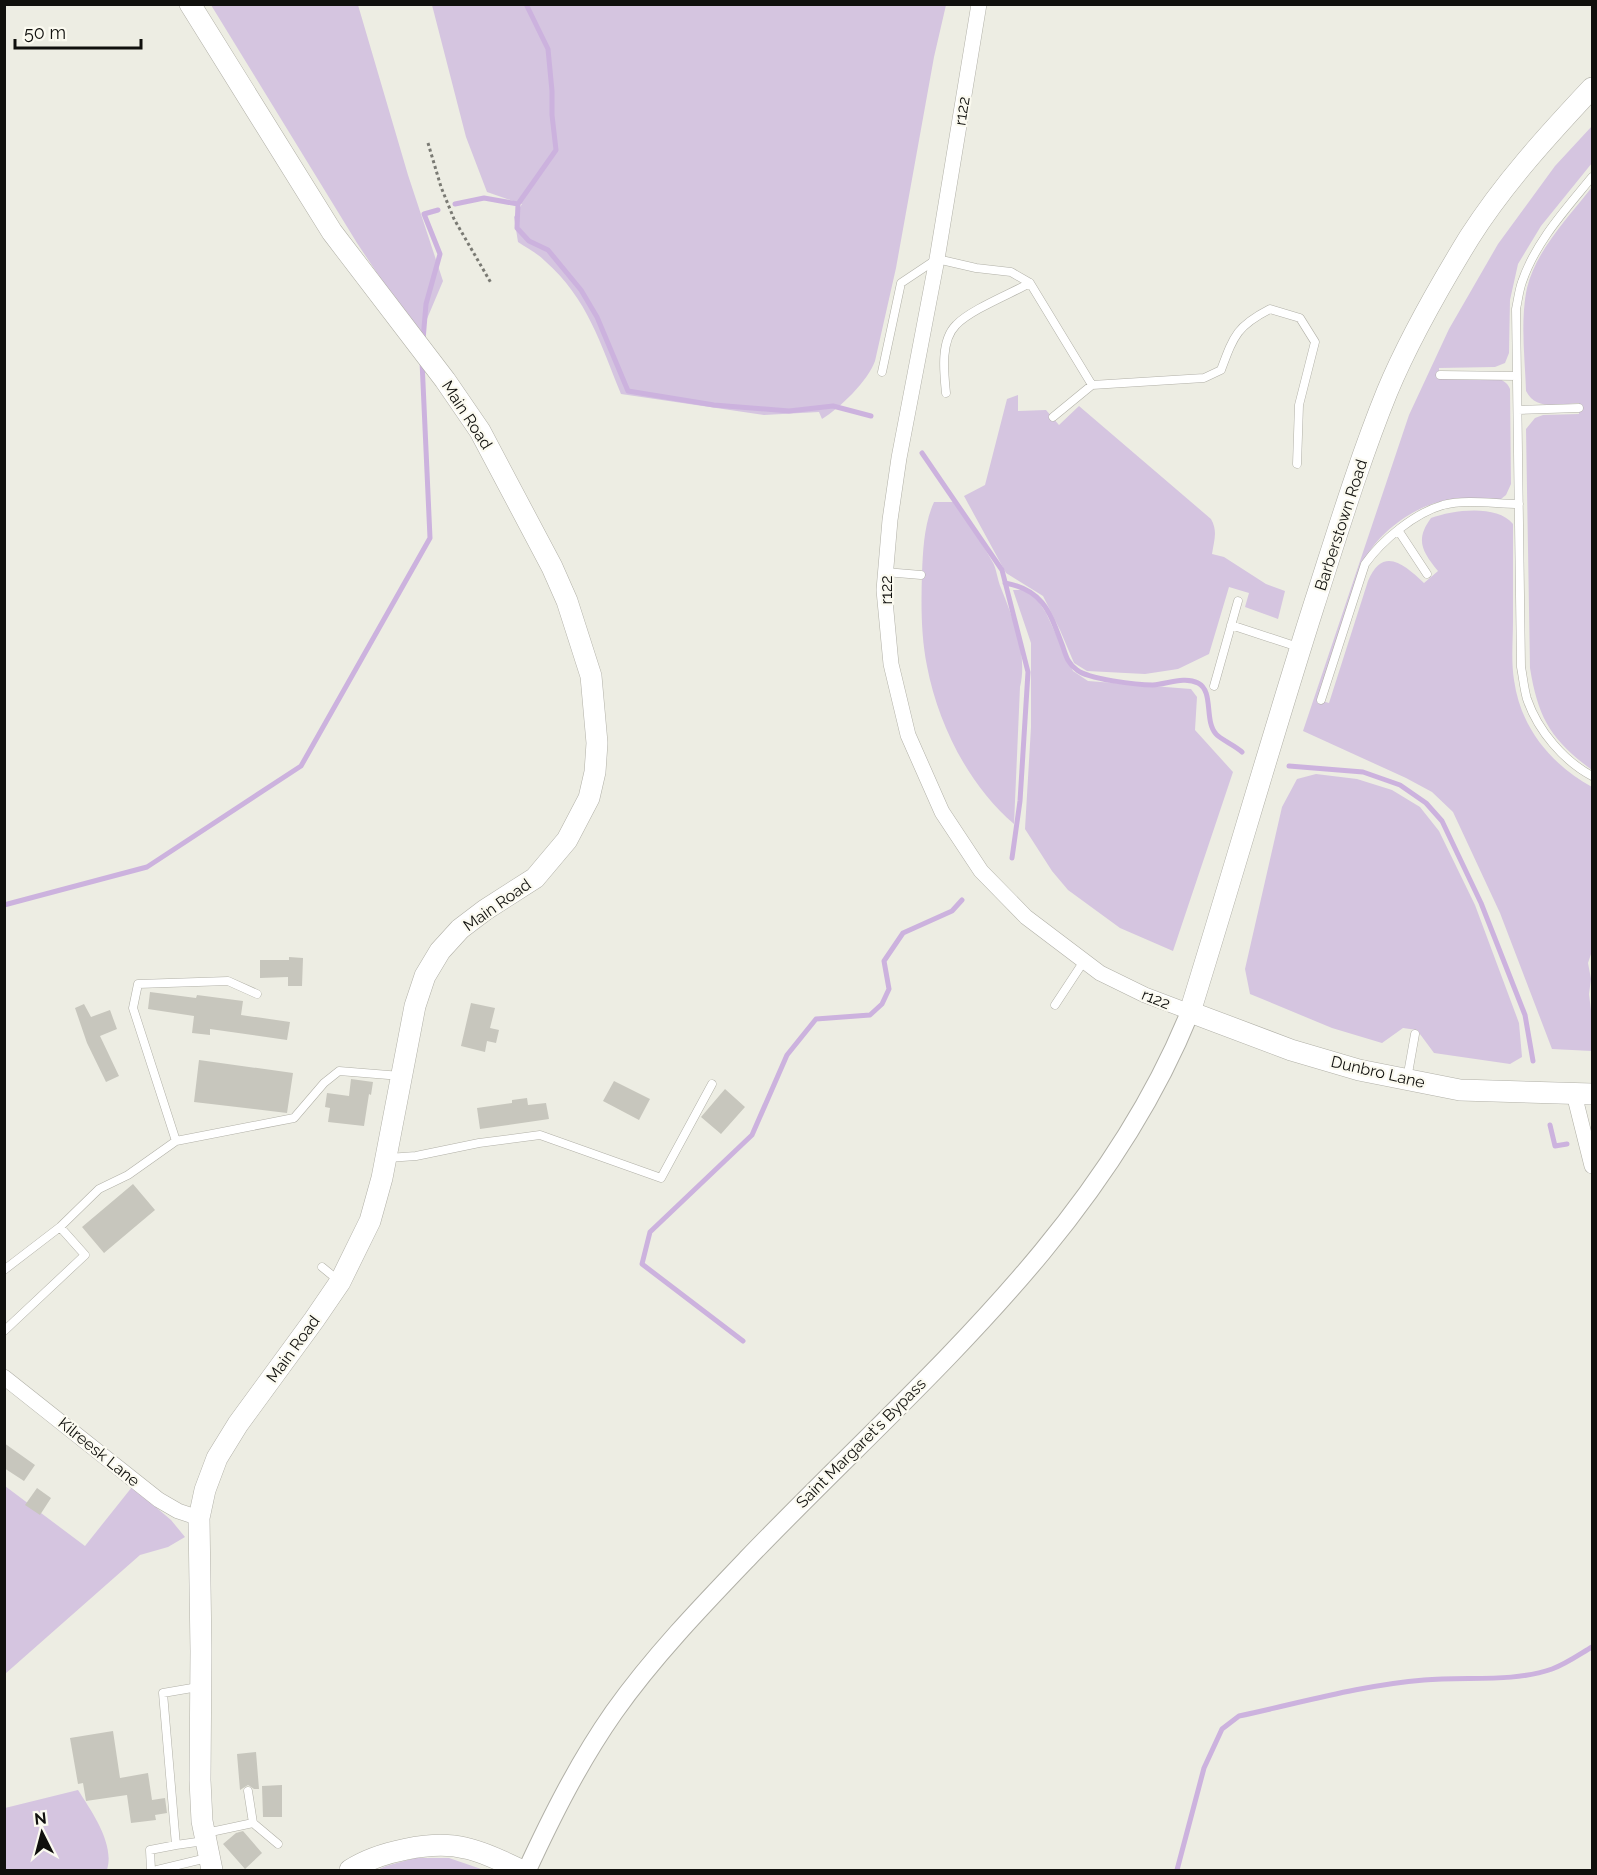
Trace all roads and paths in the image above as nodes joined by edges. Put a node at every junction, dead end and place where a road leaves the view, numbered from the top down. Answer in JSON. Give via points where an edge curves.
{"nodes":[{"id":1,"x":190,"y":4,"type":"edge"},
{"id":2,"x":979,"y":4,"type":"edge"},
{"id":3,"x":1593,"y":88,"type":"edge"},
{"id":4,"x":428,"y":143,"type":"dead end"},
{"id":5,"x":1593,"y":177,"type":"edge"},
{"id":6,"x":938,"y":259,"type":"junction"},
{"id":7,"x":491,"y":283,"type":"dead end"},
{"id":8,"x":1030,"y":283,"type":"junction"},
{"id":9,"x":882,"y":372,"type":"dead end"},
{"id":10,"x":1440,"y":375,"type":"dead end"},
{"id":11,"x":1517,"y":376,"type":"junction"},
{"id":12,"x":1092,"y":385,"type":"junction"},
{"id":13,"x":946,"y":393,"type":"dead end"},
{"id":14,"x":1579,"y":408,"type":"dead end"},
{"id":15,"x":1518,"y":410,"type":"junction"},
{"id":16,"x":1053,"y":417,"type":"dead end"},
{"id":17,"x":1297,"y":464,"type":"dead end"},
{"id":18,"x":1519,"y":504,"type":"junction"},
{"id":19,"x":1398,"y":530,"type":"junction"},
{"id":20,"x":885,"y":572,"type":"junction"},
{"id":21,"x":1427,"y":574,"type":"dead end"},
{"id":22,"x":921,"y":575,"type":"dead end"},
{"id":23,"x":1238,"y":601,"type":"dead end"},
{"id":24,"x":1232,"y":625,"type":"junction"},
{"id":25,"x":1301,"y":648,"type":"junction"},
{"id":26,"x":1214,"y":686,"type":"dead end"},
{"id":27,"x":1320,"y":700,"type":"dead end"},
{"id":28,"x":1593,"y":776,"type":"edge"},
{"id":29,"x":1084,"y":961,"type":"junction"},
{"id":30,"x":257,"y":994,"type":"dead end"},
{"id":31,"x":1055,"y":1005,"type":"dead end"},
{"id":32,"x":1190,"y":1012,"type":"junction"},
{"id":33,"x":1415,"y":1034,"type":"dead end"},
{"id":34,"x":403,"y":1076,"type":"junction"},
{"id":35,"x":1407,"y":1079,"type":"junction"},
{"id":36,"x":712,"y":1084,"type":"dead end"},
{"id":37,"x":1583,"y":1094,"type":"edge"},
{"id":38,"x":176,"y":1141,"type":"junction"},
{"id":39,"x":387,"y":1158,"type":"junction"},
{"id":40,"x":1593,"y":1166,"type":"edge"},
{"id":41,"x":60,"y":1227,"type":"junction"},
{"id":42,"x":322,"y":1266,"type":"dead end"},
{"id":43,"x":4,"y":1270,"type":"edge"},
{"id":44,"x":340,"y":1282,"type":"junction"},
{"id":45,"x":4,"y":1331,"type":"edge"},
{"id":46,"x":4,"y":1377,"type":"edge"},
{"id":47,"x":199,"y":1518,"type":"junction"},
{"id":48,"x":201,"y":1686,"type":"junction"},
{"id":49,"x":248,"y":1791,"type":"dead end"},
{"id":50,"x":253,"y":1823,"type":"junction"},
{"id":51,"x":278,"y":1844,"type":"dead end"},
{"id":52,"x":176,"y":1845,"type":"junction"},
{"id":53,"x":208,"y":1851,"type":"edge"},
{"id":54,"x":152,"y":1870,"type":"edge"},
{"id":55,"x":157,"y":1870,"type":"edge"},
{"id":56,"x":350,"y":1870,"type":"edge"},
{"id":57,"x":521,"y":1870,"type":"edge"},
{"id":58,"x":527,"y":1870,"type":"edge"}],
"edges":[{"from":1,"to":34,"type":"main road","name":"Main Road","via":[[332,232],[480,431],[567,601],[591,676],[597,743],[588,798],[567,840],[535,878],[460,929],[440,951],[415,1006]]},
{"from":2,"to":6,"type":"street","name":"r122"},
{"from":3,"to":25,"type":"main road","name":"Barberstown Road","via":[[1512,178],[1470,237],[1409,344],[1367,446]]},
{"from":4,"to":7,"type":"path","via":[[453,219]]},
{"from":5,"to":11,"type":"lane","via":[[1536,250],[1521,283],[1516,309]]},
{"from":6,"to":8,"type":"lane","via":[[1011,272]]},
{"from":6,"to":9,"type":"lane","via":[[901,283]]},
{"from":6,"to":20,"type":"street","name":"r122","via":[[899,458]]},
{"from":8,"to":12,"type":"lane"},
{"from":8,"to":13,"type":"lane","via":[[955,326],[946,346]]},
{"from":10,"to":11,"type":"lane"},
{"from":11,"to":15,"type":"lane"},
{"from":12,"to":16,"type":"lane"},
{"from":12,"to":17,"type":"lane","via":[[1204,378],[1221,369],[1234,336],[1253,318],[1270,309],[1300,318],[1315,342],[1299,405]]},
{"from":14,"to":15,"type":"lane"},
{"from":15,"to":18,"type":"lane"},
{"from":18,"to":19,"type":"lane","via":[[1443,505]]},
{"from":18,"to":28,"type":"lane","via":[[1521,667],[1527,699],[1560,752]]},
{"from":19,"to":21,"type":"lane"},
{"from":19,"to":27,"type":"lane","via":[[1365,564]]},
{"from":20,"to":22,"type":"lane"},
{"from":20,"to":29,"type":"street","name":"r122","via":[[891,664],[905,724],[942,812],[981,871],[1026,917]]},
{"from":23,"to":24,"type":"lane"},
{"from":24,"to":25,"type":"lane"},
{"from":24,"to":26,"type":"lane"},
{"from":25,"to":32,"type":"main road","name":"Barberstown Road"},
{"from":29,"to":31,"type":"lane"},
{"from":29,"to":32,"type":"street","name":"r122","via":[[1100,974],[1145,996]]},
{"from":30,"to":38,"type":"lane","via":[[228,981],[138,984],[133,1008]]},
{"from":32,"to":35,"type":"main road","name":"Dunbro Lane","via":[[1291,1050]]},
{"from":32,"to":58,"type":"street","name":"Saint Margaret's Bypass","via":[[1154,1091],[1104,1173],[1030,1268],[980,1324],[810,1493],[648,1669],[587,1754]]},
{"from":33,"to":35,"type":"lane"},
{"from":34,"to":38,"type":"lane","via":[[339,1071],[294,1118]]},
{"from":34,"to":39,"type":"main road","name":"Main Road"},
{"from":35,"to":37,"type":"main road","name":"Dunbro Lane","via":[[1460,1090]]},
{"from":36,"to":39,"type":"lane","via":[[661,1178],[540,1135]]},
{"from":37,"to":40,"type":"street","name":"Dunbro Lane"},
{"from":38,"to":41,"type":"lane","via":[[128,1175],[99,1189]]},
{"from":39,"to":44,"type":"main road","name":"Main Road","via":[[370,1221]]},
{"from":41,"to":43,"type":"lane"},
{"from":41,"to":45,"type":"lane","via":[[85,1255]]},
{"from":42,"to":44,"type":"lane"},
{"from":44,"to":47,"type":"main road","name":"Main Road","via":[[217,1458]]},
{"from":46,"to":47,"type":"street","name":"Kilreesk Lane","via":[[159,1500]]},
{"from":47,"to":48,"type":"main road","name":"Main Road"},
{"from":48,"to":52,"type":"lane","via":[[163,1693]]},
{"from":48,"to":53,"type":"main road","name":"Main Road","via":[[200,1780]]},
{"from":49,"to":50,"type":"lane"},
{"from":50,"to":51,"type":"lane"},
{"from":50,"to":53,"type":"lane"},
{"from":52,"to":53,"type":"lane"},
{"from":52,"to":54,"type":"lane","via":[[150,1850]]},
{"from":53,"to":55,"type":"lane"},
{"from":56,"to":57,"type":"main road","via":[[386,1854],[449,1846],[496,1858]]}]}
